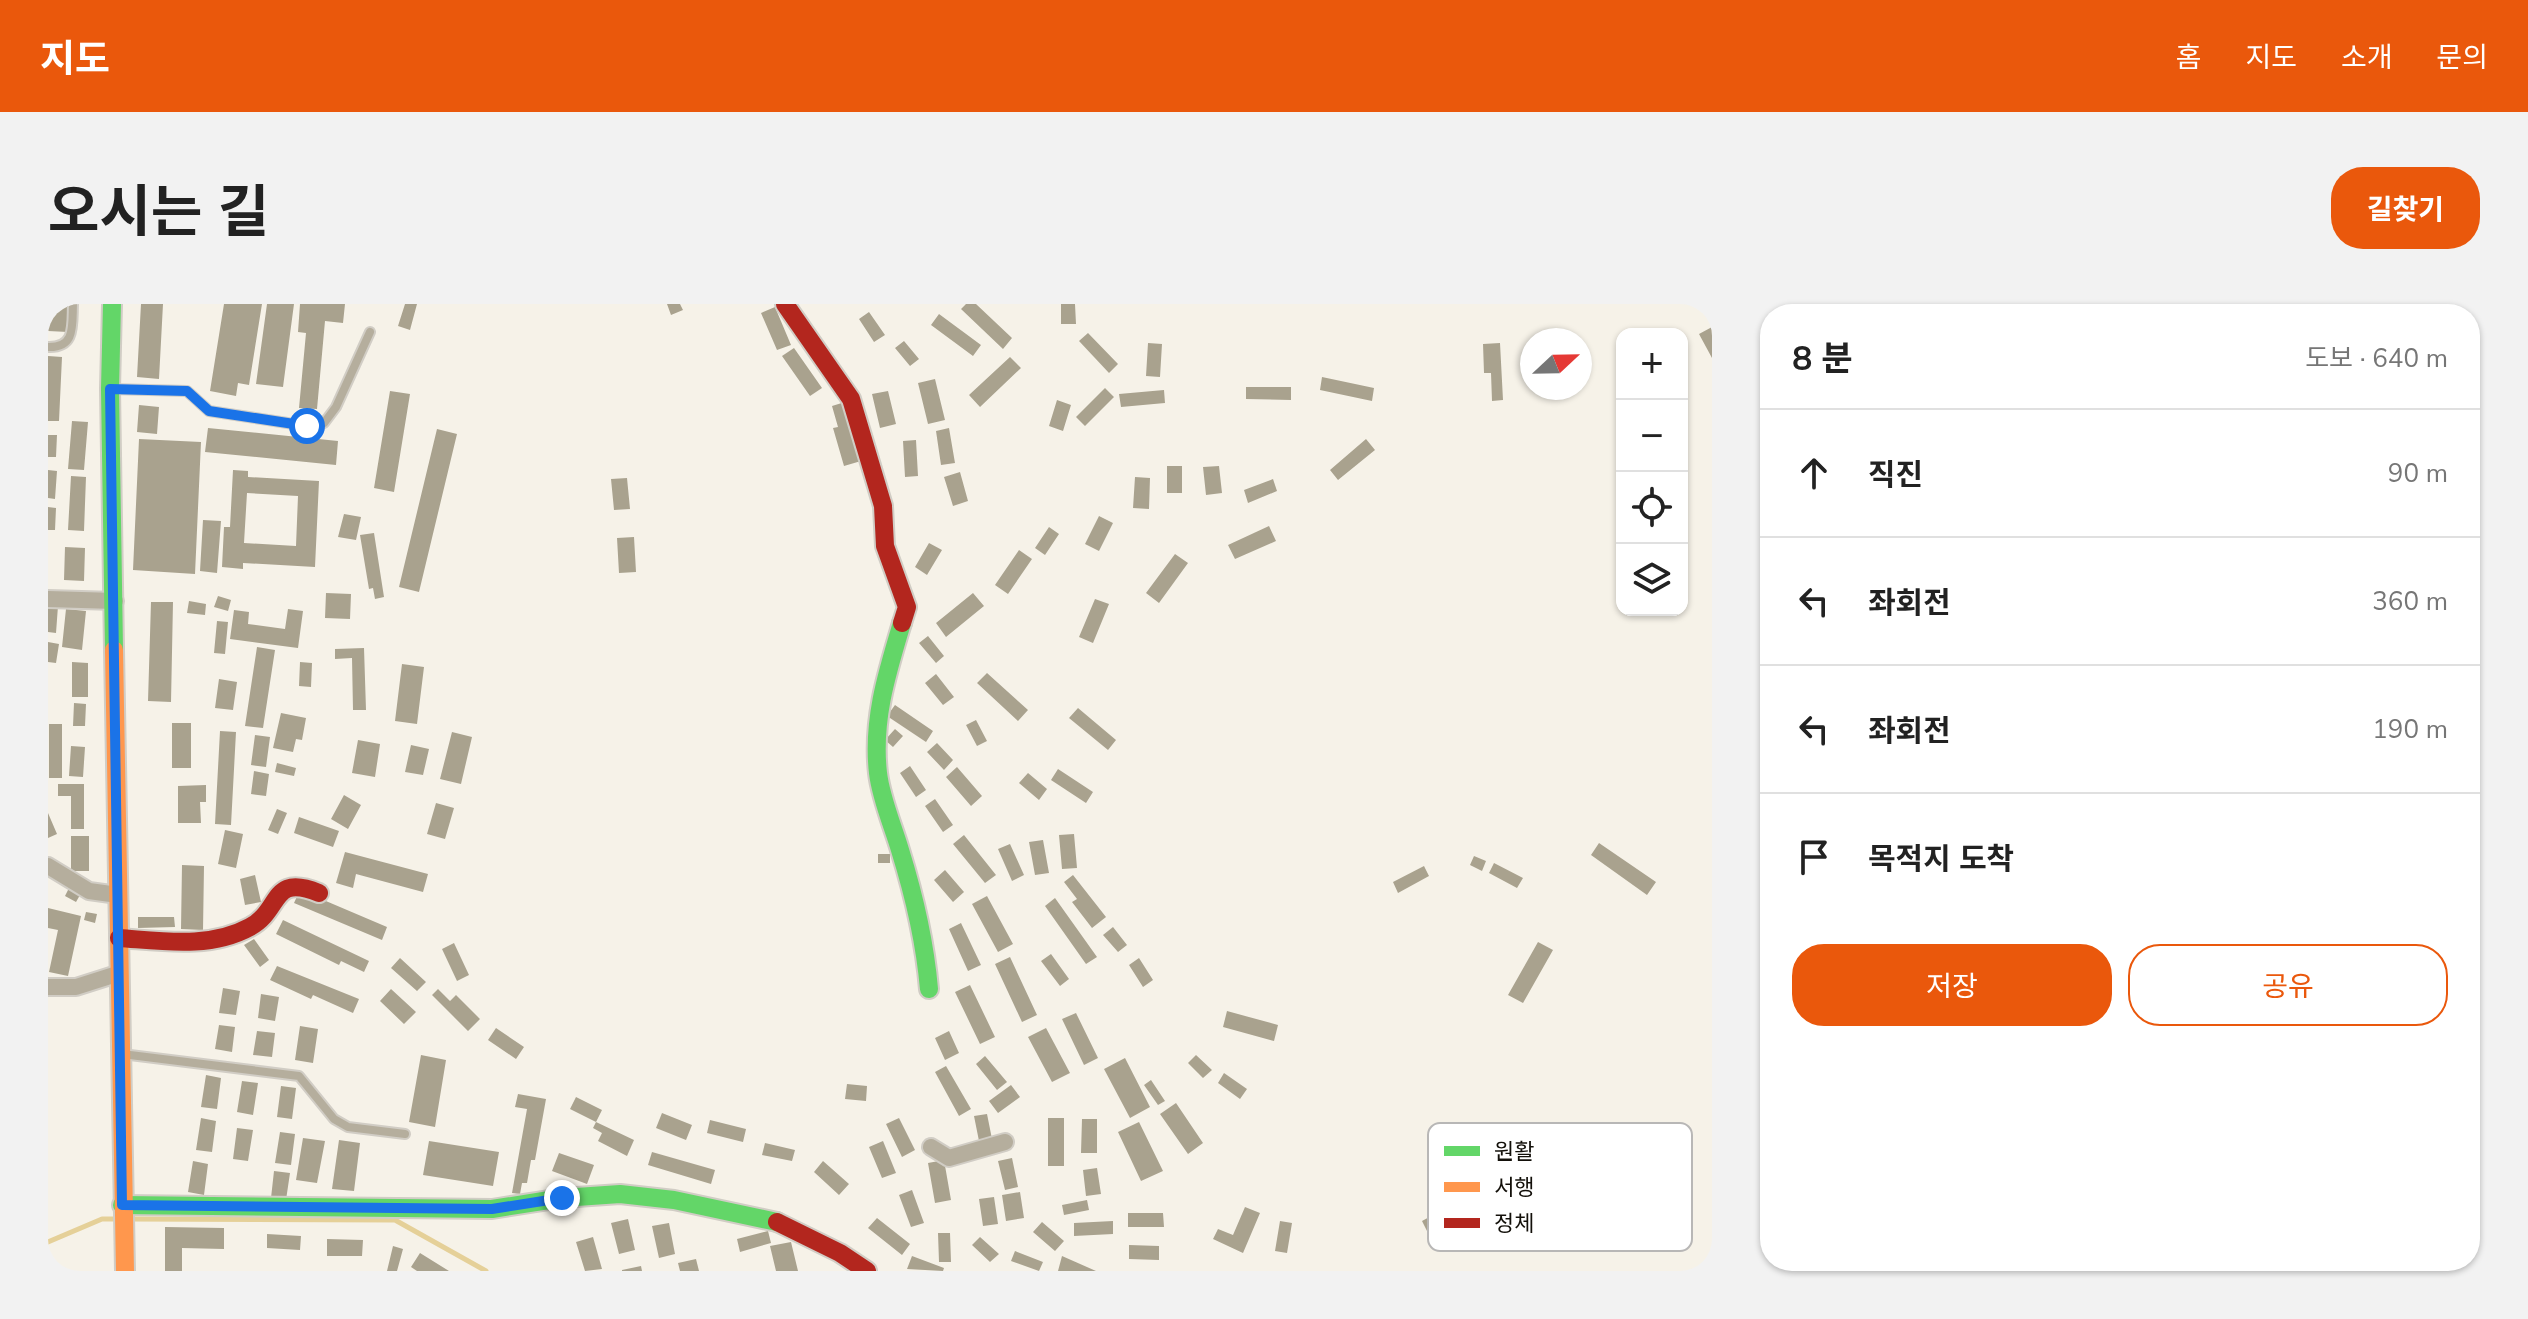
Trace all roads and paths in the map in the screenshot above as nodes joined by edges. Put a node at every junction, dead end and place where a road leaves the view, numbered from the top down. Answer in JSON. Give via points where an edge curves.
{"nodes":[{"id":1,"x":73,"y":304,"type":"edge"},
{"id":2,"x":112,"y":304,"type":"edge"},
{"id":3,"x":785,"y":304,"type":"edge"},
{"id":4,"x":370,"y":332,"type":"dead end"},
{"id":5,"x":48,"y":347,"type":"edge"},
{"id":6,"x":110,"y":389,"type":"junction"},
{"id":7,"x":48,"y":599,"type":"edge"},
{"id":8,"x":115,"y":601,"type":"junction"},
{"id":9,"x":48,"y":866,"type":"edge"},
{"id":10,"x":319,"y":893,"type":"dead end"},
{"id":11,"x":118,"y":895,"type":"junction"},
{"id":12,"x":119,"y":938,"type":"junction"},
{"id":13,"x":120,"y":973,"type":"junction"},
{"id":14,"x":48,"y":987,"type":"edge"},
{"id":15,"x":929,"y":989,"type":"dead end"},
{"id":16,"x":121,"y":1054,"type":"junction"},
{"id":17,"x":405,"y":1134,"type":"dead end"},
{"id":18,"x":1005,"y":1142,"type":"dead end"},
{"id":19,"x":931,"y":1147,"type":"dead end"},
{"id":20,"x":123,"y":1215,"type":"junction"},
{"id":21,"x":125,"y":1271,"type":"edge"},
{"id":22,"x":867,"y":1271,"type":"edge"}],
"edges":[{"from":1,"to":5,"type":"lane","via":[[72,337],[57,348]]},
{"from":2,"to":6,"type":"street"},
{"from":3,"to":15,"type":"street","via":[[851,399],[883,506],[885,546],[907,607],[877,717],[878,775],[907,873]]},
{"from":4,"to":6,"type":"lane","via":[[324,423],[307,426],[209,411],[187,391]]},
{"from":6,"to":8,"type":"street"},
{"from":7,"to":8,"type":"street"},
{"from":8,"to":11,"type":"street"},
{"from":9,"to":11,"type":"street","via":[[89,891]]},
{"from":10,"to":12,"type":"street","via":[[299,885],[288,887],[251,927],[200,943]]},
{"from":11,"to":12,"type":"street"},
{"from":12,"to":13,"type":"street"},
{"from":13,"to":14,"type":"street","via":[[76,987]]},
{"from":13,"to":16,"type":"street"},
{"from":16,"to":17,"type":"lane","via":[[299,1076],[334,1119],[348,1127]]},
{"from":16,"to":20,"type":"street"},
{"from":18,"to":19,"type":"street","via":[[949,1158]]},
{"from":20,"to":21,"type":"street"},
{"from":20,"to":22,"type":"street","via":[[492,1209],[620,1194],[776,1221]]}]}
